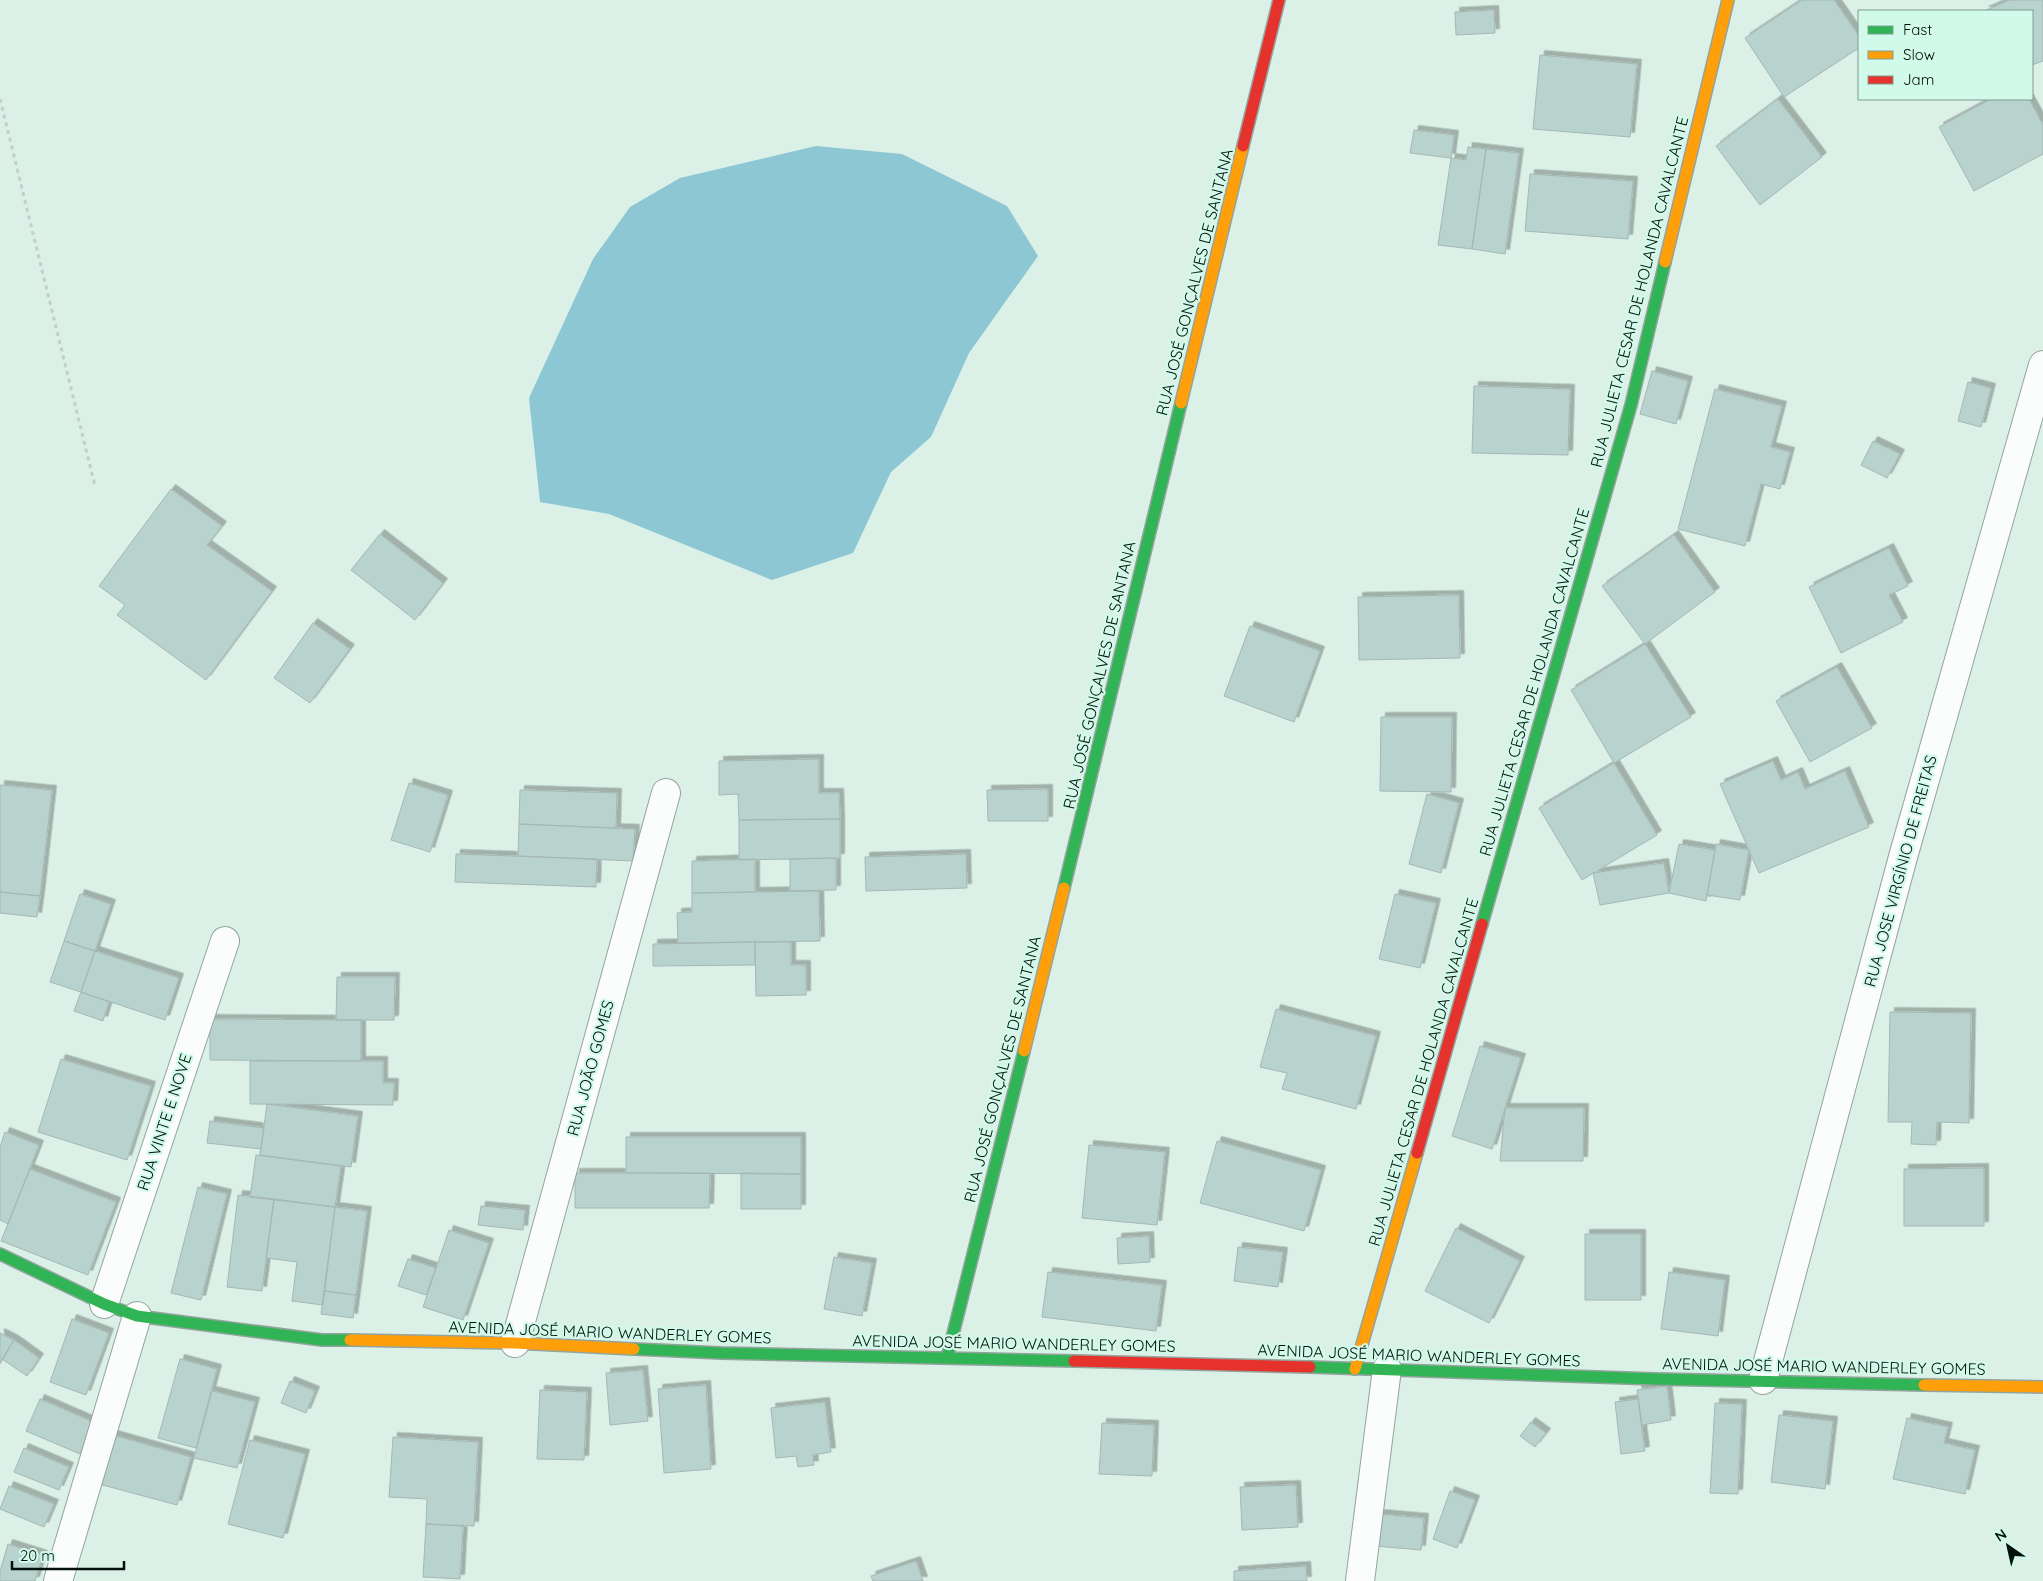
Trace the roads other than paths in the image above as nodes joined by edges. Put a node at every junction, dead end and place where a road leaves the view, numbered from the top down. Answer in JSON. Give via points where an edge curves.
{"nodes":[{"id":1,"x":1280,"y":0,"type":"edge"},
{"id":2,"x":1728,"y":0,"type":"edge"},
{"id":3,"x":2043,"y":365,"type":"edge"},
{"id":4,"x":666,"y":793,"type":"dead end"},
{"id":5,"x":224,"y":941,"type":"dead end"},
{"id":6,"x":0,"y":1254,"type":"edge"},
{"id":7,"x":104,"y":1304,"type":"junction"},
{"id":8,"x":137,"y":1316,"type":"junction"},
{"id":9,"x":515,"y":1343,"type":"junction"},
{"id":10,"x":947,"y":1358,"type":"junction"},
{"id":11,"x":1355,"y":1369,"type":"junction"},
{"id":12,"x":1387,"y":1370,"type":"junction"},
{"id":13,"x":1763,"y":1380,"type":"junction"},
{"id":14,"x":2043,"y":1387,"type":"edge"},
{"id":15,"x":58,"y":1581,"type":"edge"},
{"id":16,"x":1360,"y":1581,"type":"edge"}],
"edges":[{"from":1,"to":10,"type":"street","name":"RUA JOSÉ GONÇALVES DE SANTANA"},
{"from":2,"to":11,"type":"street","name":"RUA JULIETA CESAR DE HOLANDA CAVALCANTE","via":[[1630,405]]},
{"from":3,"to":13,"type":"street","name":"RUA JOSE VIRGÍNIO DE FREITAS","via":[[1900,867]]},
{"from":4,"to":9,"type":"street","name":"RUA JOÃO GOMES"},
{"from":5,"to":7,"type":"street","name":"RUA VINTE E NOVE"},
{"from":6,"to":7,"type":"street","name":"AVENIDA JOSÉ MARIO WANDERLEY GOMES"},
{"from":7,"to":8,"type":"street","name":"AVENIDA JOSÉ MARIO WANDERLEY GOMES"},
{"from":8,"to":9,"type":"street","name":"AVENIDA JOSÉ MARIO WANDERLEY GOMES","via":[[322,1340]]},
{"from":8,"to":15,"type":"street"},
{"from":9,"to":10,"type":"street","name":"AVENIDA JOSÉ MARIO WANDERLEY GOMES","via":[[721,1353]]},
{"from":10,"to":11,"type":"street","name":"AVENIDA JOSÉ MARIO WANDERLEY GOMES"},
{"from":11,"to":12,"type":"street","name":"AVENIDA JOSÉ MARIO WANDERLEY GOMES"},
{"from":12,"to":13,"type":"street","name":"AVENIDA JOSÉ MARIO WANDERLEY GOMES"},
{"from":12,"to":16,"type":"street"},
{"from":13,"to":14,"type":"street","name":"AVENIDA JOSÉ MARIO WANDERLEY GOMES"}]}
